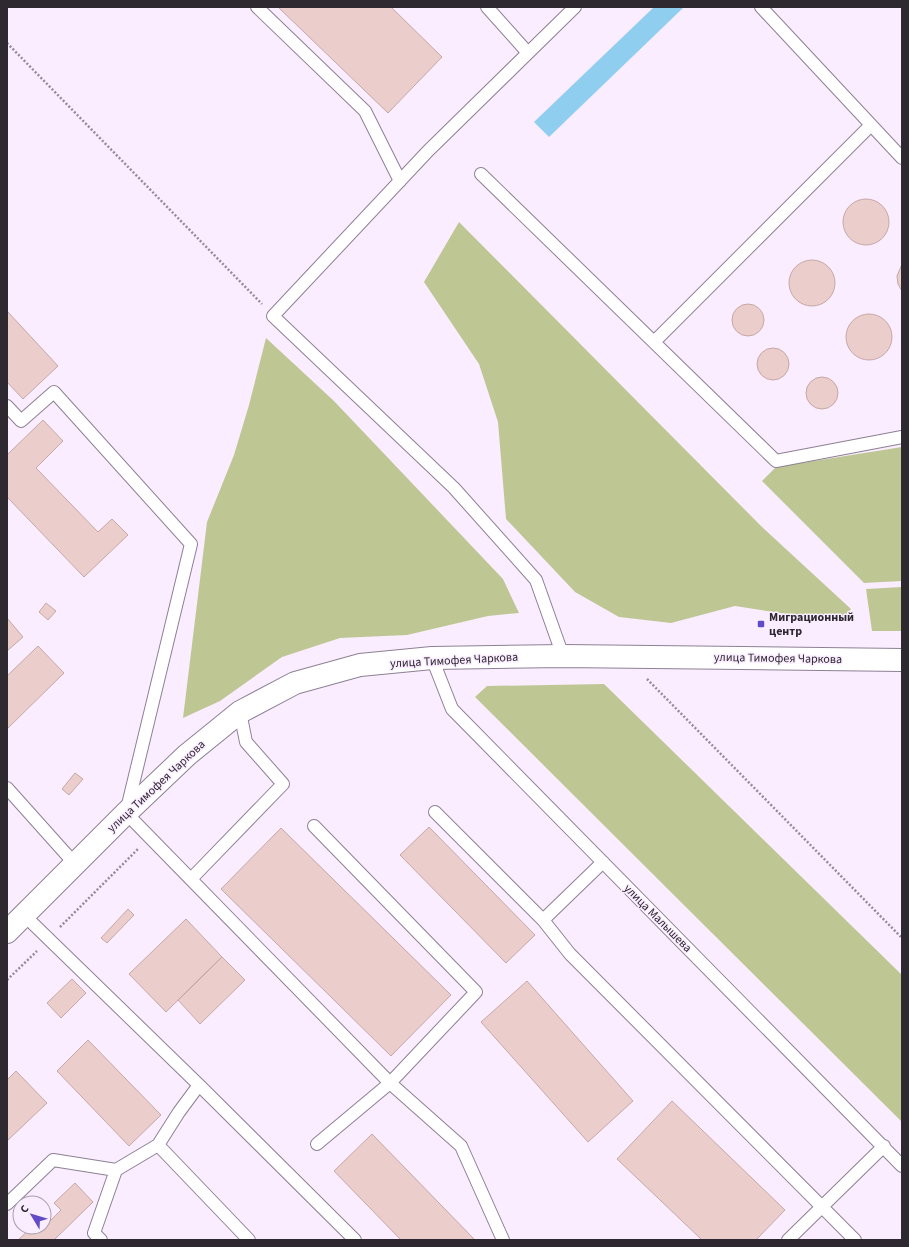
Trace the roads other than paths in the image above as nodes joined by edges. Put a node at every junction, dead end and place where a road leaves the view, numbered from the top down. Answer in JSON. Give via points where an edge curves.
{"nodes":[{"id":1,"x":257,"y":7,"type":"edge"},
{"id":2,"x":487,"y":7,"type":"edge"},
{"id":3,"x":575,"y":7,"type":"edge"},
{"id":4,"x":761,"y":7,"type":"edge"},
{"id":5,"x":528,"y":53,"type":"junction"},
{"id":6,"x":871,"y":125,"type":"junction"},
{"id":7,"x":902,"y":158,"type":"edge"},
{"id":8,"x":481,"y":174,"type":"dead end"},
{"id":9,"x":400,"y":181,"type":"junction"},
{"id":10,"x":654,"y":342,"type":"junction"},
{"id":11,"x":7,"y":406,"type":"edge"},
{"id":12,"x":902,"y":437,"type":"edge"},
{"id":13,"x":562,"y":656,"type":"junction"},
{"id":14,"x":432,"y":658,"type":"junction"},
{"id":15,"x":902,"y":660,"type":"edge"},
{"id":16,"x":240,"y":712,"type":"junction"},
{"id":17,"x":7,"y":788,"type":"edge"},
{"id":18,"x":435,"y":812,"type":"dead end"},
{"id":19,"x":126,"y":813,"type":"junction"},
{"id":20,"x":314,"y":826,"type":"dead end"},
{"id":21,"x":603,"y":862,"type":"junction"},
{"id":22,"x":75,"y":864,"type":"junction"},
{"id":23,"x":191,"y":879,"type":"junction"},
{"id":24,"x":24,"y":915,"type":"junction"},
{"id":25,"x":543,"y":920,"type":"junction"},
{"id":26,"x":7,"y":932,"type":"edge"},
{"id":27,"x":390,"y":1083,"type":"junction"},
{"id":28,"x":199,"y":1085,"type":"junction"},
{"id":29,"x":316,"y":1144,"type":"dead end"},
{"id":30,"x":158,"y":1145,"type":"junction"},
{"id":31,"x":884,"y":1146,"type":"junction"},
{"id":32,"x":902,"y":1166,"type":"edge"},
{"id":33,"x":116,"y":1170,"type":"junction"},
{"id":34,"x":7,"y":1204,"type":"edge"},
{"id":35,"x":823,"y":1208,"type":"junction"},
{"id":36,"x":101,"y":1240,"type":"edge"},
{"id":37,"x":250,"y":1240,"type":"edge"},
{"id":38,"x":355,"y":1240,"type":"edge"},
{"id":39,"x":503,"y":1240,"type":"edge"},
{"id":40,"x":788,"y":1240,"type":"edge"},
{"id":41,"x":855,"y":1240,"type":"edge"}],
"edges":[{"from":1,"to":9,"type":"lane","via":[[365,111]]},
{"from":2,"to":5,"type":"lane"},
{"from":3,"to":5,"type":"lane"},
{"from":4,"to":6,"type":"lane"},
{"from":5,"to":9,"type":"lane"},
{"from":6,"to":7,"type":"lane"},
{"from":6,"to":10,"type":"lane"},
{"from":8,"to":10,"type":"lane"},
{"from":9,"to":13,"type":"lane","via":[[273,316],[454,488],[536,580]]},
{"from":10,"to":12,"type":"lane","via":[[776,461]]},
{"from":11,"to":19,"type":"lane","via":[[21,421],[54,392],[191,544]]},
{"from":13,"to":14,"type":"main road","name":"улица Тимофея Чаркова"},
{"from":13,"to":15,"type":"main road","name":"улица Тимофея Чаркова"},
{"from":14,"to":16,"type":"main road","name":"улица Тимофея Чаркова","via":[[360,665],[295,683]]},
{"from":14,"to":21,"type":"lane","name":"улица Малышева","via":[[452,709]]},
{"from":16,"to":19,"type":"main road","name":"улица Тимофея Чаркова","via":[[187,755]]},
{"from":16,"to":23,"type":"lane","via":[[246,742],[283,784]]},
{"from":17,"to":22,"type":"lane"},
{"from":18,"to":25,"type":"lane"},
{"from":19,"to":22,"type":"main road","name":"улица Тимофея Чаркова"},
{"from":19,"to":23,"type":"lane"},
{"from":20,"to":27,"type":"lane","via":[[476,992]]},
{"from":21,"to":25,"type":"lane"},
{"from":21,"to":31,"type":"lane","name":"улица Малышева"},
{"from":22,"to":24,"type":"main road","name":"улица Тимофея Чаркова"},
{"from":23,"to":27,"type":"lane"},
{"from":24,"to":26,"type":"main road","name":"улица Тимофея Чаркова"},
{"from":24,"to":28,"type":"lane"},
{"from":25,"to":35,"type":"lane","via":[[570,954]]},
{"from":27,"to":29,"type":"lane"},
{"from":27,"to":39,"type":"lane","via":[[461,1146]]},
{"from":28,"to":30,"type":"lane"},
{"from":28,"to":38,"type":"lane"},
{"from":30,"to":33,"type":"lane"},
{"from":30,"to":37,"type":"lane"},
{"from":31,"to":32,"type":"lane","name":"улица Малышева"},
{"from":31,"to":35,"type":"lane"},
{"from":33,"to":34,"type":"lane","via":[[53,1160]]},
{"from":33,"to":36,"type":"lane","via":[[94,1233]]},
{"from":35,"to":40,"type":"lane"},
{"from":35,"to":41,"type":"lane"}]}
